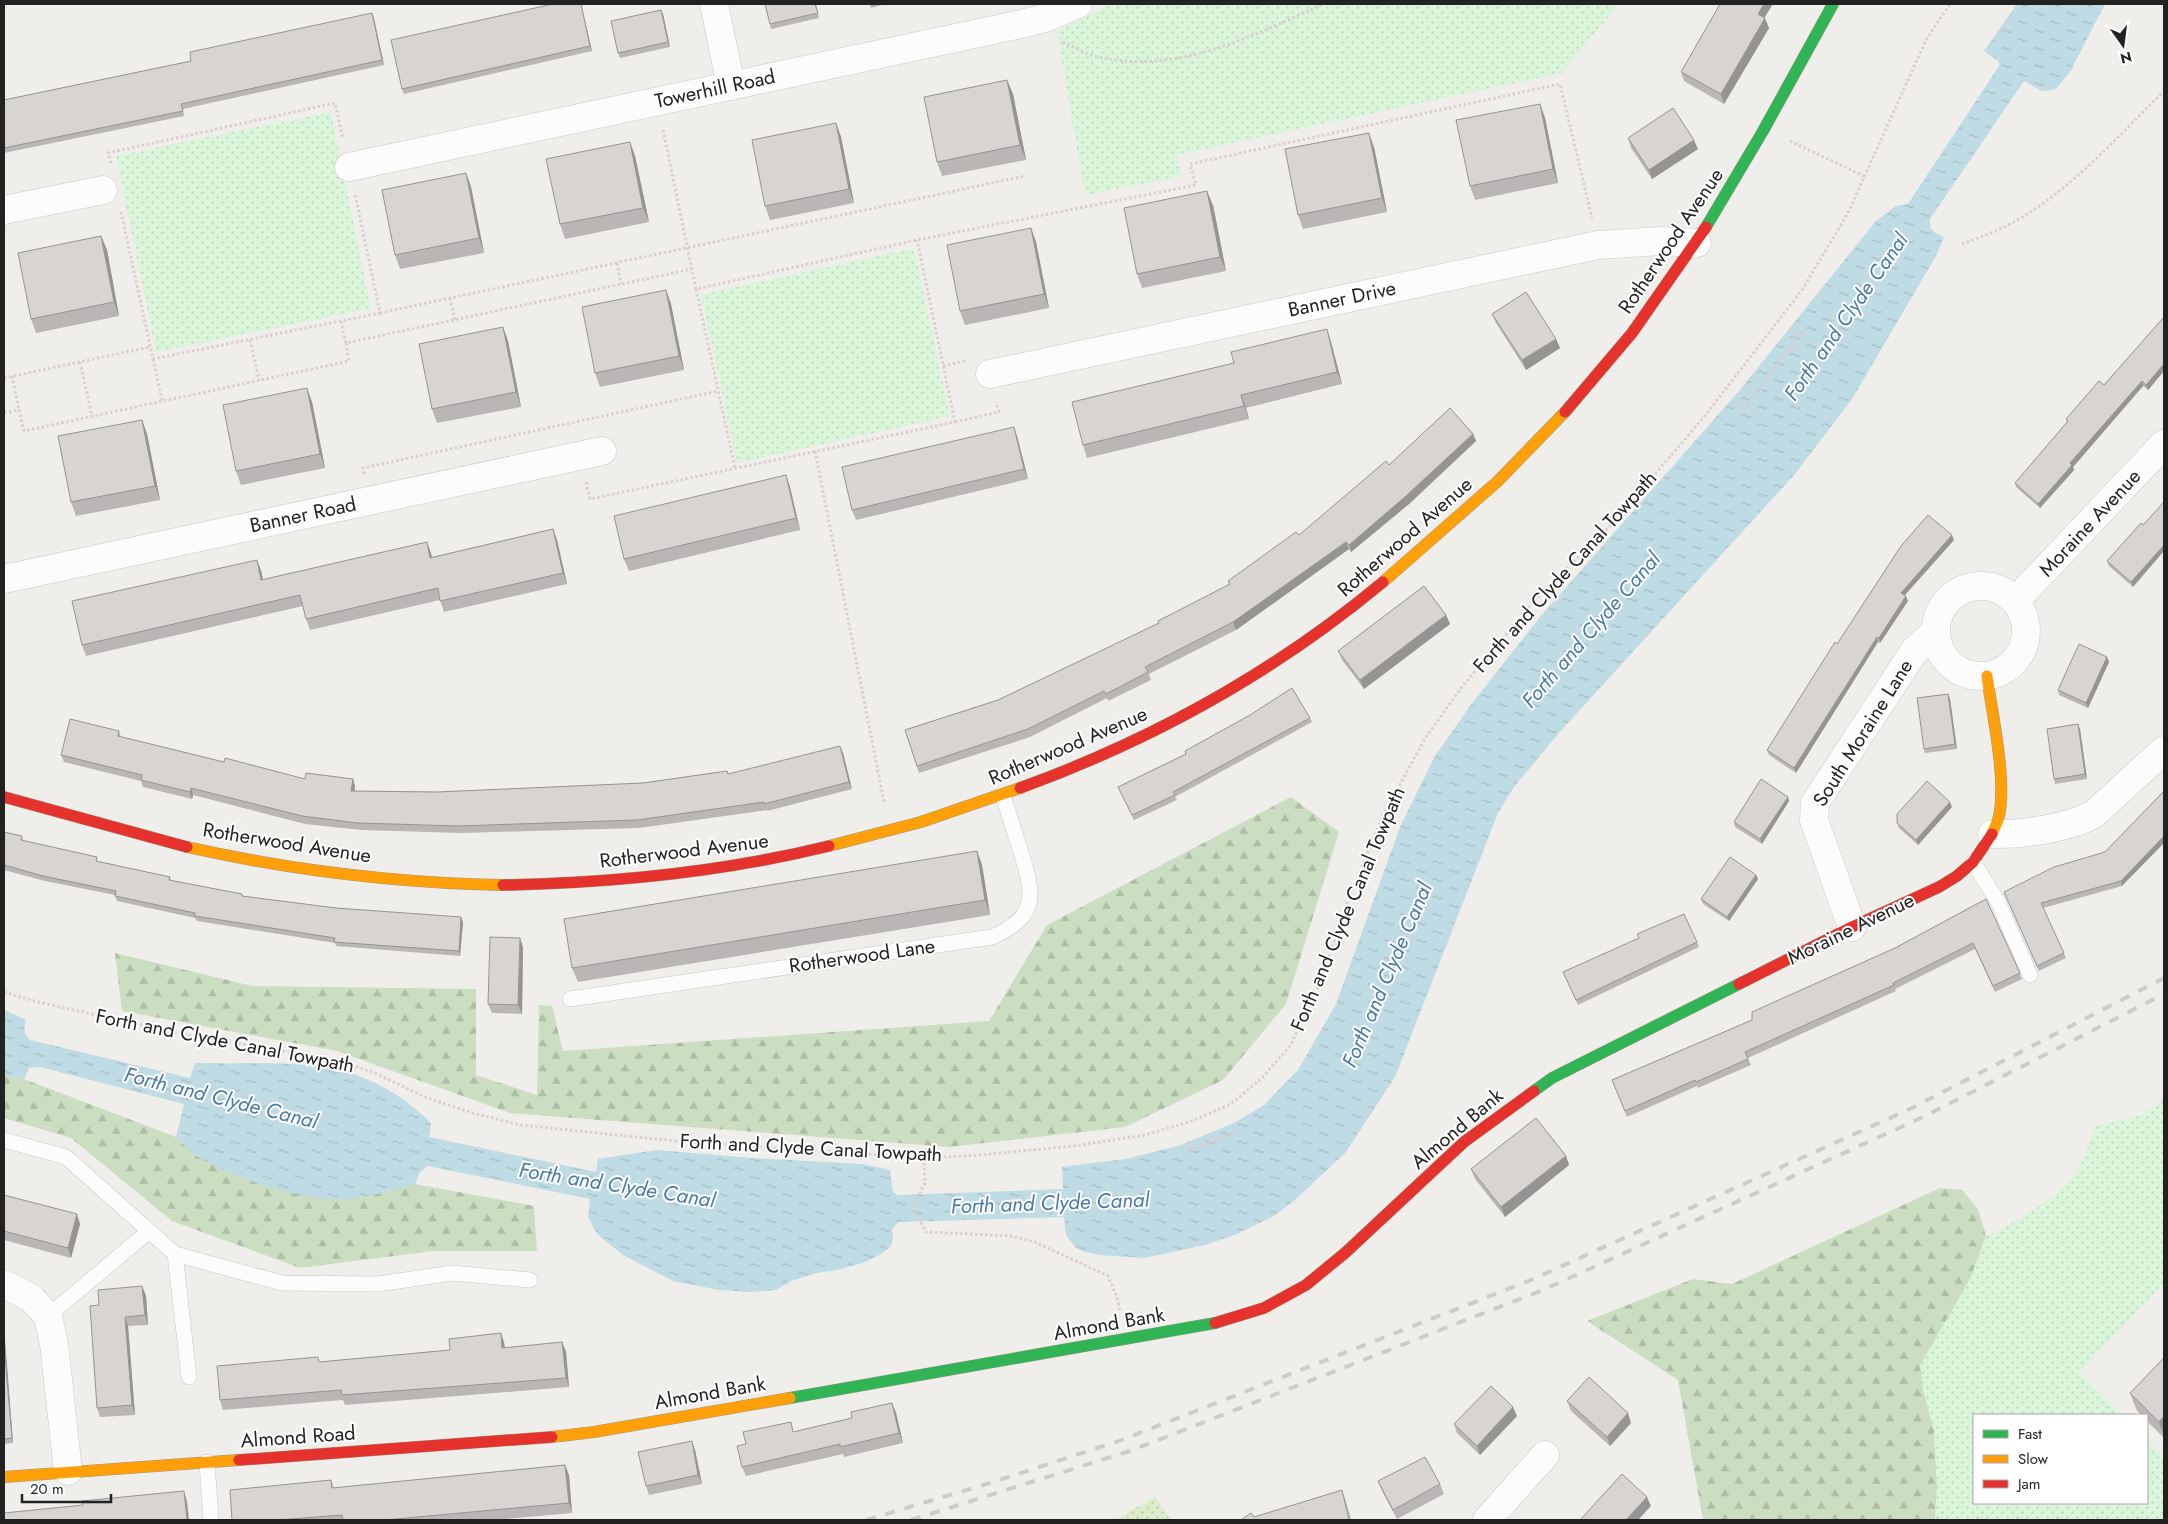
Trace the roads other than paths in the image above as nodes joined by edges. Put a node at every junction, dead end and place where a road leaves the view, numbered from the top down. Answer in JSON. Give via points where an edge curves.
{"nodes":[{"id":1,"x":714,"y":4,"type":"edge"},
{"id":2,"x":1078,"y":4,"type":"edge"},
{"id":3,"x":1833,"y":4,"type":"edge"},
{"id":4,"x":731,"y":86,"type":"junction"},
{"id":5,"x":349,"y":167,"type":"road end"},
{"id":6,"x":109,"y":189,"type":"road end"},
{"id":7,"x":4,"y":210,"type":"edge"},
{"id":8,"x":1697,"y":243,"type":"junction"},
{"id":9,"x":990,"y":374,"type":"dead end"},
{"id":10,"x":2164,"y":444,"type":"edge"},
{"id":11,"x":591,"y":453,"type":"road end"},
{"id":12,"x":4,"y":579,"type":"edge"},
{"id":13,"x":2015,"y":601,"type":"junction"},
{"id":14,"x":1935,"y":632,"type":"junction"},
{"id":15,"x":1987,"y":676,"type":"junction"},
{"id":16,"x":2164,"y":750,"type":"edge"},
{"id":17,"x":1003,"y":796,"type":"junction"},
{"id":18,"x":4,"y":797,"type":"edge"},
{"id":19,"x":1992,"y":834,"type":"junction"},
{"id":20,"x":1973,"y":862,"type":"junction"},
{"id":21,"x":1852,"y":927,"type":"junction"},
{"id":22,"x":2030,"y":975,"type":"dead end"},
{"id":23,"x":570,"y":999,"type":"dead end"},
{"id":24,"x":1552,"y":1078,"type":"joint"},
{"id":25,"x":4,"y":1140,"type":"edge"},
{"id":26,"x":148,"y":1232,"type":"junction"},
{"id":27,"x":175,"y":1254,"type":"junction"},
{"id":28,"x":530,"y":1280,"type":"dead end"},
{"id":29,"x":4,"y":1284,"type":"edge"},
{"id":30,"x":48,"y":1316,"type":"junction"},
{"id":31,"x":189,"y":1377,"type":"dead end"},
{"id":32,"x":594,"y":1432,"type":"joint"},
{"id":33,"x":1544,"y":1454,"type":"dead end"},
{"id":34,"x":207,"y":1462,"type":"junction"},
{"id":35,"x":68,"y":1471,"type":"junction"},
{"id":36,"x":4,"y":1476,"type":"edge"},
{"id":37,"x":211,"y":1520,"type":"edge"},
{"id":38,"x":1487,"y":1520,"type":"edge"}],
"edges":[{"from":1,"to":4,"type":"street"},
{"from":2,"to":4,"type":"street","name":"Towerhill Road","via":[[1036,20]]},
{"from":3,"to":8,"type":"street","name":"Rotherwood Avenue","via":[[1766,129]]},
{"from":4,"to":5,"type":"street","name":"Towerhill Road"},
{"from":6,"to":7,"type":"street"},
{"from":8,"to":9,"type":"street","name":"Banner Drive","via":[[1661,240],[1598,245]]},
{"from":8,"to":17,"type":"street","name":"Rotherwood Avenue","via":[[1632,333],[1527,455],[1455,522],[1341,617],[1282,659],[1185,716]]},
{"from":10,"to":13,"type":"street","name":"Moraine Avenue"},
{"from":11,"to":12,"type":"street","name":"Banner Road"},
{"from":13,"to":14,"type":"street","via":[[2003,591],[1988,586],[1957,592],[1945,602]]},
{"from":13,"to":15,"type":"street","via":[[2024,615],[2024,647],[2016,661],[2003,671]]},
{"from":14,"to":15,"type":"street","via":[[1938,647],[1946,660],[1972,676]]},
{"from":14,"to":21,"type":"street","name":"South Moraine Lane","via":[[1915,650],[1815,803],[1814,820]]},
{"from":15,"to":19,"type":"street","name":"Moraine Avenue","via":[[2001,792],[1999,816]]},
{"from":16,"to":19,"type":"street","via":[[2094,814],[2080,822]]},
{"from":17,"to":18,"type":"street","name":"Rotherwood Avenue","via":[[890,832],[814,851],[626,880],[542,884],[441,883],[349,874],[242,858],[139,835]]},
{"from":17,"to":23,"type":"lane","name":"Rotherwood Lane","via":[[1031,884],[1030,902],[1022,918],[1010,930],[992,937]]},
{"from":19,"to":20,"type":"street","name":"Moraine Avenue"},
{"from":20,"to":21,"type":"street","name":"Moraine Avenue","via":[[1939,887]]},
{"from":20,"to":22,"type":"lane","via":[[1998,902]]},
{"from":21,"to":24,"type":"street","name":"Moraine Avenue"},
{"from":24,"to":32,"type":"street","name":"Almond Bank","via":[[1464,1142],[1306,1285],[1264,1308],[1229,1320],[1124,1340]]},
{"from":25,"to":26,"type":"lane","via":[[66,1157]]},
{"from":26,"to":27,"type":"lane"},
{"from":26,"to":30,"type":"lane"},
{"from":27,"to":28,"type":"lane","via":[[282,1283],[378,1284],[452,1273]]},
{"from":27,"to":31,"type":"lane"},
{"from":29,"to":30,"type":"street","via":[[31,1298]]},
{"from":30,"to":35,"type":"street"},
{"from":32,"to":34,"type":"street","name":"Almond Road"},
{"from":33,"to":38,"type":"street"},
{"from":34,"to":35,"type":"street","name":"Almond Road"},
{"from":34,"to":37,"type":"lane"},
{"from":35,"to":36,"type":"street","name":"Almond Road"}]}
